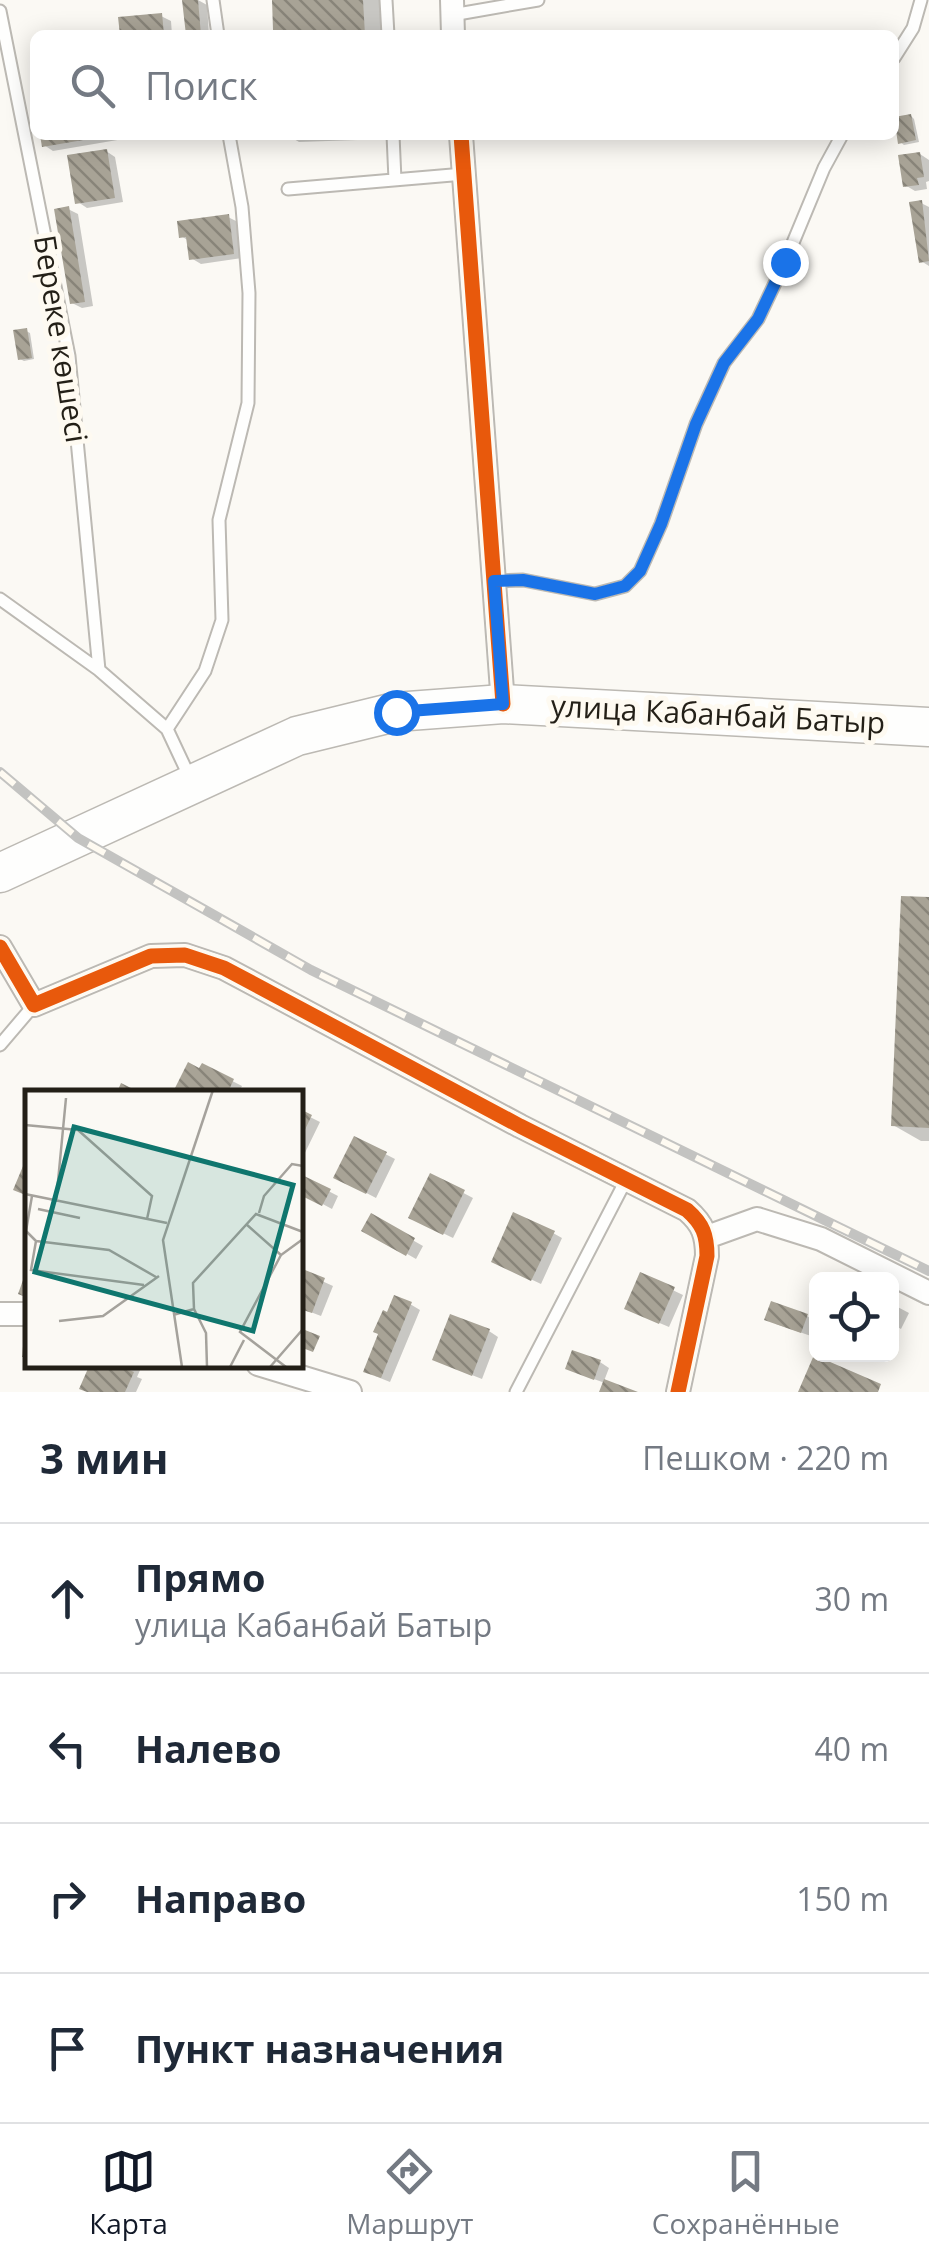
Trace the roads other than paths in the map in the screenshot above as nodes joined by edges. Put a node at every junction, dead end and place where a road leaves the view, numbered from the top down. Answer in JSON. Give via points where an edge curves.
{"nodes":[{"id":1,"x":213,"y":0,"type":"edge"},
{"id":2,"x":386,"y":0,"type":"edge"},
{"id":3,"x":538,"y":0,"type":"edge"},
{"id":4,"x":921,"y":0,"type":"edge"},
{"id":5,"x":0,"y":6,"type":"edge"},
{"id":6,"x":452,"y":17,"type":"edge"},
{"id":7,"x":217,"y":30,"type":"edge"},
{"id":8,"x":388,"y":30,"type":"edge"},
{"id":9,"x":899,"y":50,"type":"edge"},
{"id":10,"x":230,"y":140,"type":"edge"},
{"id":11,"x":393,"y":140,"type":"edge"},
{"id":12,"x":461,"y":140,"type":"edge"},
{"id":13,"x":839,"y":140,"type":"edge"},
{"id":14,"x":464,"y":174,"type":"junction"},
{"id":15,"x":395,"y":180,"type":"junction"},
{"id":16,"x":288,"y":189,"type":"dead end"},
{"id":17,"x":494,"y":581,"type":"junction"},
{"id":18,"x":0,"y":598,"type":"edge"},
{"id":19,"x":99,"y":670,"type":"junction"},
{"id":20,"x":503,"y":704,"type":"junction"},
{"id":21,"x":929,"y":726,"type":"edge"},
{"id":22,"x":166,"y":729,"type":"junction"},
{"id":23,"x":194,"y":784,"type":"junction"},
{"id":24,"x":0,"y":872,"type":"edge"},
{"id":25,"x":0,"y":947,"type":"edge"},
{"id":26,"x":34,"y":1005,"type":"junction"},
{"id":27,"x":0,"y":1045,"type":"edge"},
{"id":28,"x":626,"y":1180,"type":"junction"},
{"id":29,"x":707,"y":1237,"type":"junction"},
{"id":30,"x":929,"y":1293,"type":"edge"},
{"id":31,"x":268,"y":1367,"type":"edge"},
{"id":32,"x":679,"y":1382,"type":"edge"},
{"id":33,"x":350,"y":1392,"type":"edge"},
{"id":34,"x":516,"y":1392,"type":"edge"}],
"edges":[{"from":1,"to":7,"type":"lane"},
{"from":2,"to":8,"type":"lane"},
{"from":3,"to":6,"type":"lane"},
{"from":4,"to":9,"type":"lane"},
{"from":5,"to":19,"type":"lane","name":"Береке көшесі","via":[[68,356]]},
{"from":10,"to":22,"type":"lane","via":[[249,293],[248,403],[219,520],[222,620],[204,672]]},
{"from":11,"to":15,"type":"lane"},
{"from":12,"to":14,"type":"street"},
{"from":13,"to":17,"type":"lane","via":[[758,319],[724,363],[640,571],[625,586],[595,594]]},
{"from":14,"to":15,"type":"lane"},
{"from":14,"to":17,"type":"street"},
{"from":15,"to":16,"type":"lane"},
{"from":17,"to":20,"type":"street"},
{"from":18,"to":19,"type":"lane"},
{"from":19,"to":22,"type":"lane"},
{"from":20,"to":21,"type":"main road","name":"улица Кабанбай Батыр"},
{"from":20,"to":23,"type":"main road","name":"улица Кабанбай Батыр","via":[[396,712],[297,736]]},
{"from":22,"to":23,"type":"lane"},
{"from":23,"to":24,"type":"main road","name":"улица Кабанбай Батыр"},
{"from":25,"to":26,"type":"street"},
{"from":26,"to":27,"type":"lane"},
{"from":26,"to":28,"type":"street","via":[[151,956],[186,955],[224,968]]},
{"from":28,"to":29,"type":"street","via":[[687,1210]]},
{"from":28,"to":34,"type":"lane"},
{"from":29,"to":30,"type":"street","via":[[758,1220],[821,1238]]},
{"from":29,"to":32,"type":"street"},
{"from":31,"to":33,"type":"street"}]}
